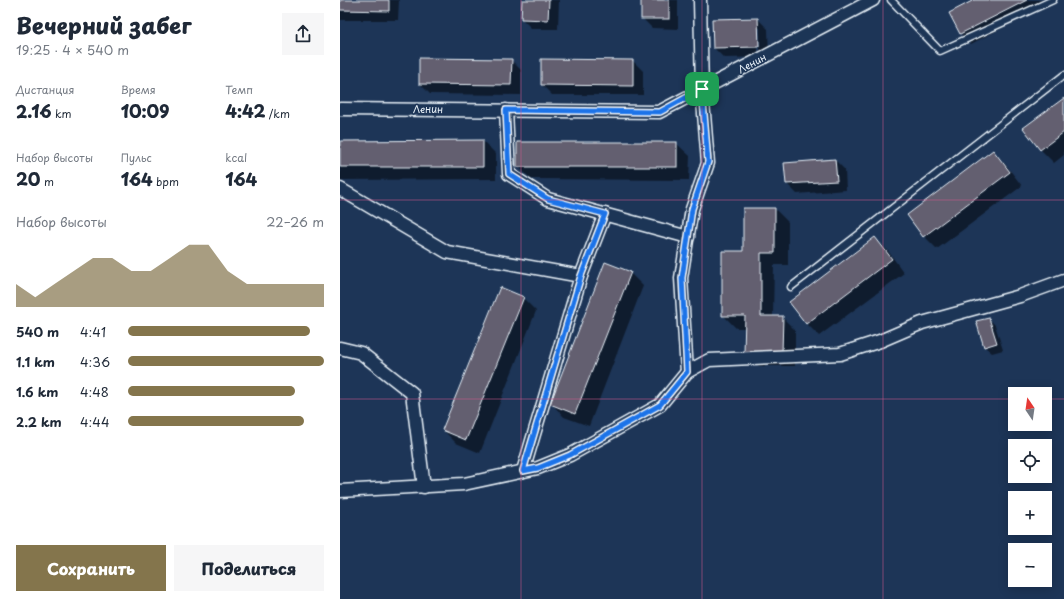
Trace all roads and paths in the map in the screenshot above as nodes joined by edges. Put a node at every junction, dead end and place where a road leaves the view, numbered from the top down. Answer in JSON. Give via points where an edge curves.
{"nodes":[{"id":1,"x":700,"y":0,"type":"edge"},
{"id":2,"x":873,"y":0,"type":"edge"},
{"id":3,"x":891,"y":0,"type":"edge"},
{"id":4,"x":1053,"y":0,"type":"edge"},
{"id":5,"x":1064,"y":75,"type":"edge"},
{"id":6,"x":702,"y":89,"type":"junction"},
{"id":7,"x":340,"y":109,"type":"edge"},
{"id":8,"x":506,"y":110,"type":"junction"},
{"id":9,"x":340,"y":189,"type":"edge"},
{"id":10,"x":605,"y":214,"type":"junction"},
{"id":11,"x":688,"y":237,"type":"junction"},
{"id":12,"x":581,"y":276,"type":"junction"},
{"id":13,"x":1064,"y":280,"type":"edge"},
{"id":14,"x":791,"y":287,"type":"dead end"},
{"id":15,"x":340,"y":348,"type":"edge"},
{"id":16,"x":687,"y":372,"type":"junction"},
{"id":17,"x":523,"y":471,"type":"junction"},
{"id":18,"x":424,"y":487,"type":"junction"},
{"id":19,"x":340,"y":491,"type":"edge"}],
"edges":[{"from":1,"to":6,"type":"street"},
{"from":2,"to":6,"type":"street","name":"Ленин"},
{"from":3,"to":4,"type":"lane","via":[[940,51]]},
{"from":5,"to":14,"type":"lane"},
{"from":6,"to":8,"type":"street","name":"Ленин","via":[[660,112]]},
{"from":6,"to":11,"type":"street","via":[[708,162],[692,209]]},
{"from":7,"to":8,"type":"street","name":"Ленин"},
{"from":8,"to":10,"type":"street","via":[[509,174],[548,199]]},
{"from":9,"to":12,"type":"street","via":[[447,252]]},
{"from":10,"to":11,"type":"street"},
{"from":10,"to":12,"type":"street"},
{"from":11,"to":16,"type":"street","via":[[682,278]]},
{"from":12,"to":17,"type":"street"},
{"from":13,"to":16,"type":"street","via":[[1020,296],[922,323],[840,354],[709,360]]},
{"from":15,"to":18,"type":"street","via":[[361,353],[412,393]]},
{"from":16,"to":17,"type":"street","via":[[660,405],[570,455]]},
{"from":17,"to":18,"type":"street","via":[[464,484]]},
{"from":18,"to":19,"type":"street"}]}
